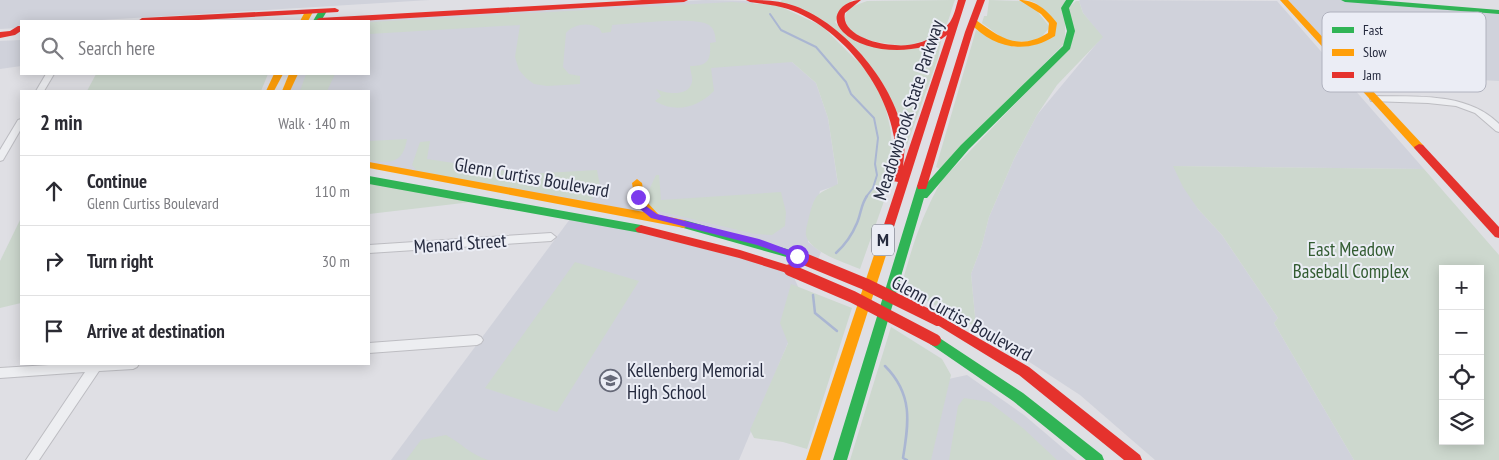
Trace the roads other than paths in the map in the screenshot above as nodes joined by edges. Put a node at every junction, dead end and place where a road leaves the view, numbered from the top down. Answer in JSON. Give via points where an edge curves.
{"nodes":[{"id":1,"x":504,"y":0,"type":"edge"},
{"id":2,"x":684,"y":0,"type":"edge"},
{"id":3,"x":750,"y":0,"type":"edge"},
{"id":4,"x":857,"y":0,"type":"edge"},
{"id":5,"x":962,"y":0,"type":"edge"},
{"id":6,"x":981,"y":0,"type":"edge"},
{"id":7,"x":1023,"y":0,"type":"edge"},
{"id":8,"x":1070,"y":0,"type":"edge"},
{"id":9,"x":1284,"y":0,"type":"edge"},
{"id":10,"x":1345,"y":0,"type":"edge"},
{"id":11,"x":1449,"y":0,"type":"edge"},
{"id":12,"x":1499,"y":4,"type":"edge"},
{"id":13,"x":1499,"y":12,"type":"edge"},
{"id":14,"x":307,"y":16,"type":"edge"},
{"id":15,"x":320,"y":18,"type":"edge"},
{"id":16,"x":175,"y":20,"type":"edge"},
{"id":17,"x":956,"y":22,"type":"junction"},
{"id":18,"x":974,"y":22,"type":"junction"},
{"id":19,"x":20,"y":28,"type":"edge"},
{"id":20,"x":20,"y":29,"type":"edge"},
{"id":21,"x":0,"y":30,"type":"edge"},
{"id":22,"x":0,"y":35,"type":"edge"},
{"id":23,"x":20,"y":40,"type":"edge"},
{"id":24,"x":0,"y":41,"type":"edge"},
{"id":25,"x":1322,"y":42,"type":"edge"},
{"id":26,"x":49,"y":75,"type":"edge"},
{"id":27,"x":278,"y":75,"type":"edge"},
{"id":28,"x":293,"y":75,"type":"edge"},
{"id":29,"x":41,"y":90,"type":"edge"},
{"id":30,"x":270,"y":90,"type":"edge"},
{"id":31,"x":286,"y":90,"type":"edge"},
{"id":32,"x":1368,"y":92,"type":"edge"},
{"id":33,"x":1374,"y":99,"type":"junction"},
{"id":34,"x":20,"y":124,"type":"edge"},
{"id":35,"x":1499,"y":129,"type":"edge"},
{"id":36,"x":0,"y":158,"type":"edge"},
{"id":37,"x":370,"y":165,"type":"edge"},
{"id":38,"x":370,"y":180,"type":"edge"},
{"id":39,"x":637,"y":183,"type":"dead end"},
{"id":40,"x":1454,"y":188,"type":"junction"},
{"id":41,"x":898,"y":196,"type":"junction"},
{"id":42,"x":919,"y":200,"type":"junction"},
{"id":43,"x":654,"y":216,"type":"junction"},
{"id":44,"x":1499,"y":234,"type":"edge"},
{"id":45,"x":552,"y":237,"type":"dead end"},
{"id":46,"x":738,"y":237,"type":"junction"},
{"id":47,"x":1499,"y":243,"type":"edge"},
{"id":48,"x":699,"y":244,"type":"junction"},
{"id":49,"x":370,"y":249,"type":"edge"},
{"id":50,"x":477,"y":340,"type":"dead end"},
{"id":51,"x":370,"y":348,"type":"edge"},
{"id":52,"x":96,"y":365,"type":"edge"},
{"id":53,"x":0,"y":373,"type":"edge"},
{"id":54,"x":32,"y":460,"type":"edge"},
{"id":55,"x":813,"y":460,"type":"edge"},
{"id":56,"x":840,"y":460,"type":"edge"},
{"id":57,"x":1097,"y":460,"type":"edge"},
{"id":58,"x":1135,"y":460,"type":"edge"}],
"edges":[{"from":1,"to":15,"type":"main road"},
{"from":2,"to":15,"type":"main road"},
{"from":3,"to":41,"type":"main road","via":[[780,4],[816,19],[870,72],[888,100],[899,138]]},
{"from":4,"to":17,"type":"main road","via":[[843,10],[840,18],[843,26],[853,36],[874,45],[899,48],[921,45],[939,37]]},
{"from":5,"to":17,"type":"main road","name":"Meadowbrook State Parkway","number":"M"},
{"from":6,"to":18,"type":"main road","name":"Meadowbrook State Parkway","number":"M"},
{"from":7,"to":18,"type":"main road","via":[[1042,9],[1054,26],[1051,36],[1038,44],[1003,43],[989,37]]},
{"from":8,"to":42,"type":"main road","via":[[1064,9],[1072,29],[1067,47],[965,146]]},
{"from":9,"to":25,"type":"main road"},
{"from":10,"to":13,"type":"main road"},
{"from":11,"to":12,"type":"main road"},
{"from":14,"to":15,"type":"main road"},
{"from":14,"to":16,"type":"main road"},
{"from":17,"to":41,"type":"main road","name":"Meadowbrook State Parkway","number":"M"},
{"from":18,"to":42,"type":"main road","name":"Meadowbrook State Parkway","number":"M"},
{"from":19,"to":21,"type":"main road"},
{"from":20,"to":22,"type":"main road"},
{"from":23,"to":24,"type":"main road"},
{"from":26,"to":29,"type":"street"},
{"from":27,"to":30,"type":"main road"},
{"from":28,"to":31,"type":"main road"},
{"from":32,"to":33,"type":"main road"},
{"from":33,"to":35,"type":"street","via":[[1465,106],[1478,111]]},
{"from":33,"to":40,"type":"main road"},
{"from":34,"to":36,"type":"street"},
{"from":37,"to":43,"type":"main road","name":"Glenn Curtiss Boulevard"},
{"from":38,"to":48,"type":"main road","name":"Glenn Curtiss Boulevard","via":[[615,223]]},
{"from":39,"to":43,"type":"main road","via":[[642,208]]},
{"from":40,"to":44,"type":"main road"},
{"from":40,"to":47,"type":"main road"},
{"from":41,"to":55,"type":"main road","name":"Meadowbrook State Parkway","number":"M"},
{"from":42,"to":56,"type":"main road","name":"Meadowbrook State Parkway","number":"M"},
{"from":43,"to":46,"type":"main road","name":"Glenn Curtiss Boulevard"},
{"from":45,"to":49,"type":"street","name":"Menard Street"},
{"from":46,"to":48,"type":"main road"},
{"from":46,"to":58,"type":"main road","name":"Glenn Curtiss Boulevard","bridge":true,"via":[[797,256],[896,298],[985,346],[1062,400]]},
{"from":48,"to":57,"type":"main road","name":"Glenn Curtiss Boulevard","bridge":true,"via":[[790,270],[853,297],[935,340],[1012,393]]},
{"from":50,"to":51,"type":"street"},
{"from":52,"to":53,"type":"street"},
{"from":52,"to":54,"type":"street"}]}
